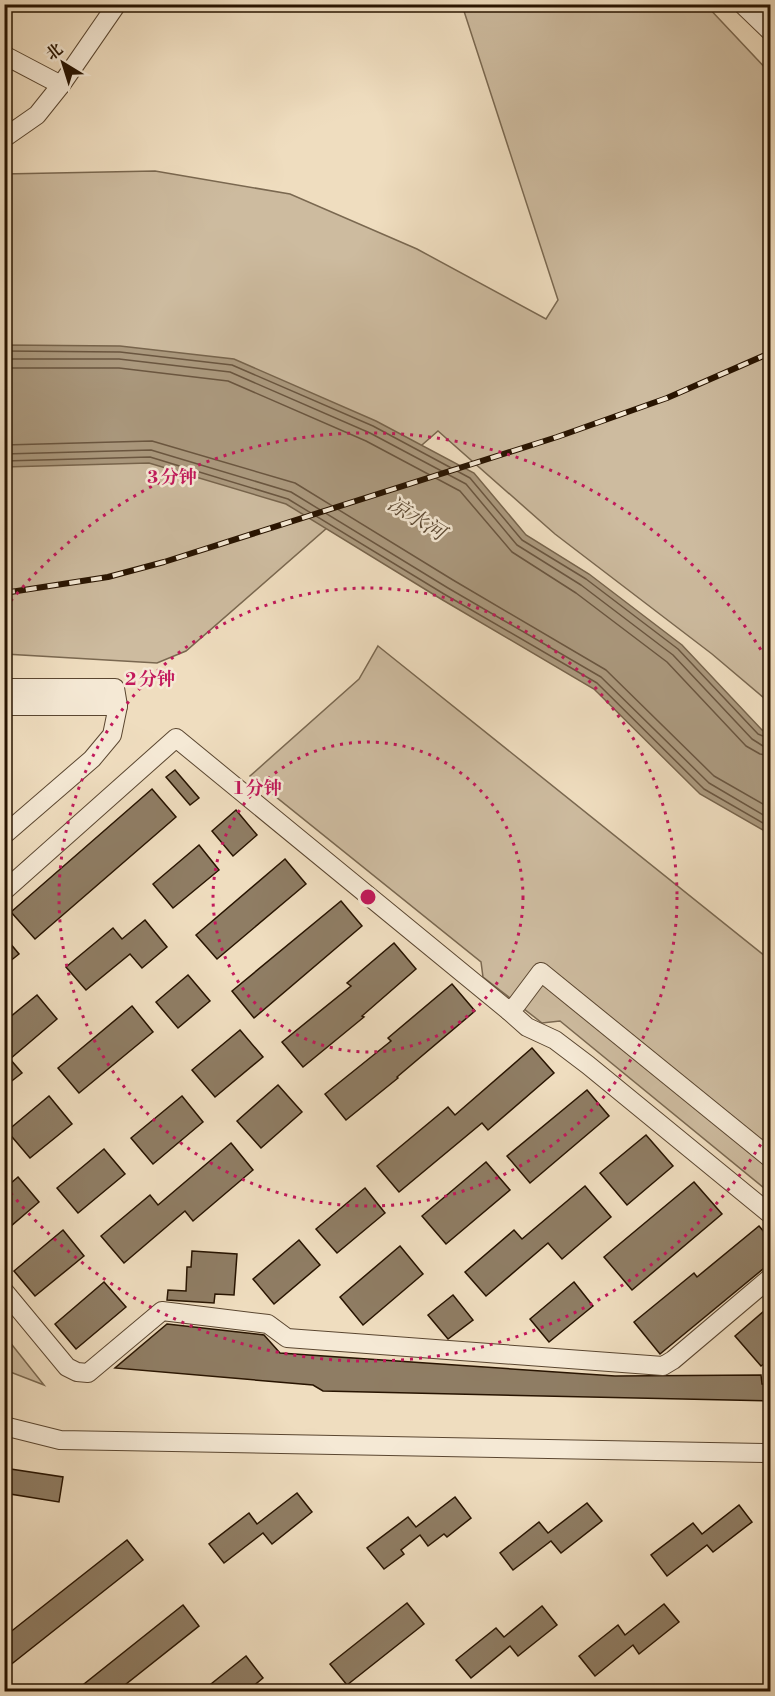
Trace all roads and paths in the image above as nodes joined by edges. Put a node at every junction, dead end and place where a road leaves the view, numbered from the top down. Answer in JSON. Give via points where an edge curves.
{"nodes":[{"id":1,"x":117,"y":4,"type":"edge"},
{"id":2,"x":742,"y":4,"type":"edge"},
{"id":3,"x":771,"y":31,"type":"edge"},
{"id":4,"x":4,"y":55,"type":"edge"},
{"id":5,"x":62,"y":85,"type":"junction"},
{"id":6,"x":4,"y":138,"type":"edge"},
{"id":7,"x":4,"y":688,"type":"edge"},
{"id":8,"x":116,"y":697,"type":"junction"},
{"id":9,"x":4,"y":706,"type":"edge"},
{"id":10,"x":4,"y":835,"type":"edge"},
{"id":11,"x":4,"y":891,"type":"edge"},
{"id":12,"x":509,"y":1011,"type":"junction"},
{"id":13,"x":771,"y":1158,"type":"edge"},
{"id":14,"x":771,"y":1214,"type":"edge"},
{"id":15,"x":771,"y":1278,"type":"edge"},
{"id":16,"x":4,"y":1291,"type":"edge"},
{"id":17,"x":4,"y":1426,"type":"edge"},
{"id":18,"x":771,"y":1453,"type":"edge"}],
"edges":[{"from":1,"to":5,"type":"street"},
{"from":2,"to":3,"type":"street"},
{"from":4,"to":5,"type":"street"},
{"from":5,"to":6,"type":"street","via":[[37,115]]},
{"from":7,"to":8,"type":"street"},
{"from":8,"to":9,"type":"street"},
{"from":8,"to":10,"type":"street","via":[[112,735],[92,759]]},
{"from":11,"to":12,"type":"street","via":[[176,738]]},
{"from":12,"to":13,"type":"street","via":[[541,972]]},
{"from":12,"to":14,"type":"street","via":[[527,1028],[555,1040],[580,1059]]},
{"from":15,"to":16,"type":"street","via":[[663,1366],[287,1338],[268,1324],[162,1311],[88,1372],[77,1372],[67,1367]]},
{"from":17,"to":18,"type":"street","via":[[60,1440]]}]}
